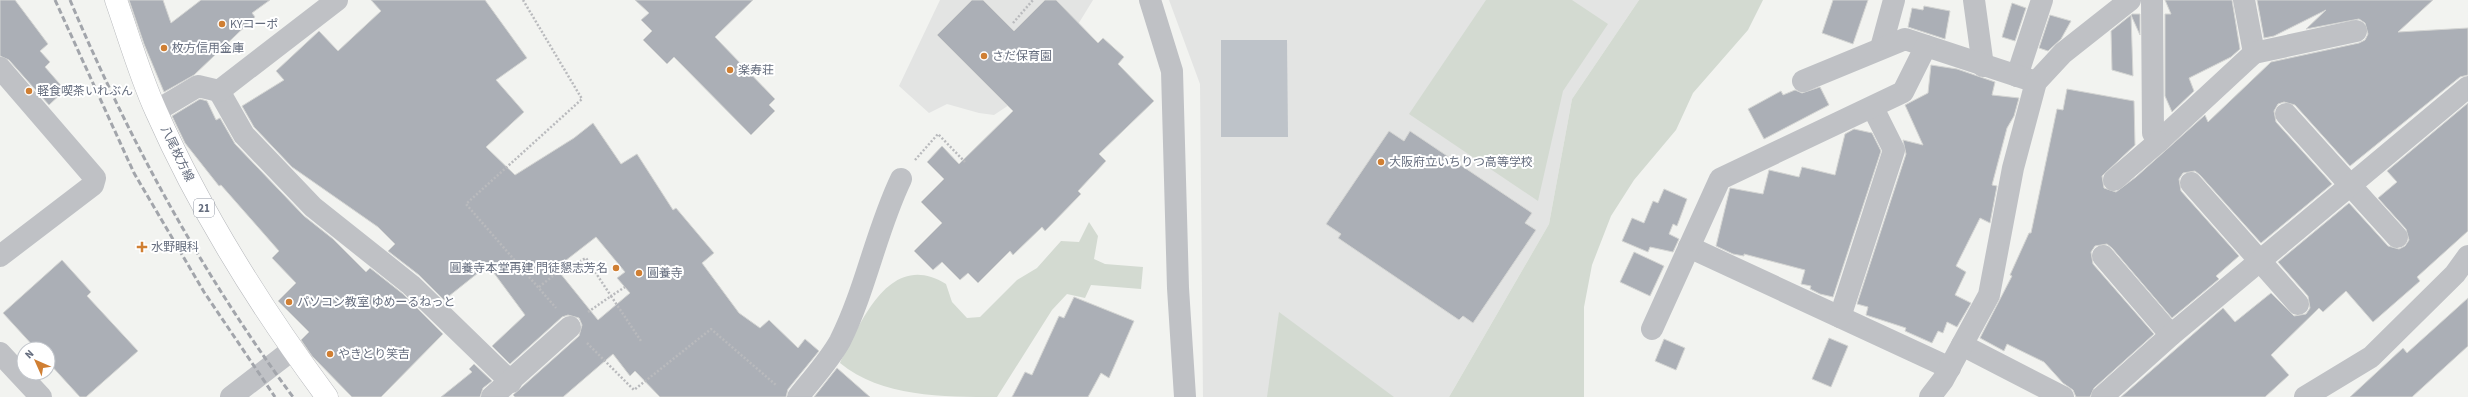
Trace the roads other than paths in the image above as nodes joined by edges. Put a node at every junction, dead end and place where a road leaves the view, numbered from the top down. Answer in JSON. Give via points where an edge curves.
{"nodes":[{"id":1,"x":116,"y":0,"type":"edge"},
{"id":2,"x":337,"y":0,"type":"edge"},
{"id":3,"x":1150,"y":0,"type":"edge"},
{"id":4,"x":1894,"y":0,"type":"edge"},
{"id":5,"x":1974,"y":0,"type":"edge"},
{"id":6,"x":2042,"y":0,"type":"edge"},
{"id":7,"x":2130,"y":0,"type":"edge"},
{"id":8,"x":2152,"y":0,"type":"edge"},
{"id":9,"x":2244,"y":0,"type":"edge"},
{"id":10,"x":2356,"y":31,"type":"dead end"},
{"id":11,"x":1926,"y":46,"type":"junction"},
{"id":12,"x":1881,"y":48,"type":"junction"},
{"id":13,"x":2254,"y":53,"type":"junction"},
{"id":14,"x":1983,"y":66,"type":"junction"},
{"id":15,"x":0,"y":68,"type":"edge"},
{"id":16,"x":2026,"y":79,"type":"junction"},
{"id":17,"x":1803,"y":81,"type":"dead end"},
{"id":18,"x":2468,"y":87,"type":"edge"},
{"id":19,"x":219,"y":91,"type":"junction"},
{"id":20,"x":1873,"y":108,"type":"junction"},
{"id":21,"x":156,"y":111,"type":"junction"},
{"id":22,"x":2286,"y":114,"type":"dead end"},
{"id":23,"x":2158,"y":142,"type":"junction"},
{"id":24,"x":901,"y":179,"type":"dead end"},
{"id":25,"x":2114,"y":180,"type":"dead end"},
{"id":26,"x":2191,"y":183,"type":"dead end"},
{"id":27,"x":2350,"y":185,"type":"junction"},
{"id":28,"x":2397,"y":237,"type":"dead end"},
{"id":29,"x":1689,"y":247,"type":"junction"},
{"id":30,"x":0,"y":256,"type":"edge"},
{"id":31,"x":2103,"y":256,"type":"dead end"},
{"id":32,"x":2468,"y":256,"type":"edge"},
{"id":33,"x":2261,"y":262,"type":"junction"},
{"id":34,"x":2298,"y":304,"type":"dead end"},
{"id":35,"x":1840,"y":317,"type":"junction"},
{"id":36,"x":578,"y":320,"type":"road end"},
{"id":37,"x":1652,"y":329,"type":"dead end"},
{"id":38,"x":2171,"y":335,"type":"junction"},
{"id":39,"x":1962,"y":345,"type":"junction"},
{"id":40,"x":292,"y":350,"type":"junction"},
{"id":41,"x":0,"y":353,"type":"edge"},
{"id":42,"x":1950,"y":368,"type":"junction"},
{"id":43,"x":503,"y":391,"type":"edge"},
{"id":44,"x":41,"y":397,"type":"edge"},
{"id":45,"x":231,"y":397,"type":"edge"},
{"id":46,"x":327,"y":397,"type":"edge"},
{"id":47,"x":798,"y":397,"type":"edge"},
{"id":48,"x":1185,"y":397,"type":"edge"},
{"id":49,"x":1930,"y":397,"type":"edge"},
{"id":50,"x":2063,"y":397,"type":"edge"},
{"id":51,"x":2102,"y":397,"type":"edge"},
{"id":52,"x":2305,"y":397,"type":"edge"}],
"edges":[{"from":1,"to":21,"type":"main road","name":"八尾枚方線","number":"21"},
{"from":2,"to":19,"type":"street"},
{"from":3,"to":48,"type":"street","via":[[1172,71],[1178,288]]},
{"from":4,"to":12,"type":"street"},
{"from":5,"to":14,"type":"street"},
{"from":6,"to":16,"type":"street"},
{"from":7,"to":16,"type":"street"},
{"from":8,"to":23,"type":"street","via":[[2153,133]]},
{"from":9,"to":13,"type":"street"},
{"from":10,"to":13,"type":"street"},
{"from":11,"to":12,"type":"street","via":[[1905,39]]},
{"from":11,"to":14,"type":"street"},
{"from":11,"to":20,"type":"street","via":[[1903,92]]},
{"from":12,"to":17,"type":"street"},
{"from":13,"to":23,"type":"street"},
{"from":14,"to":16,"type":"street"},
{"from":15,"to":30,"type":"street","via":[[95,178],[94,185]]},
{"from":16,"to":39,"type":"street","via":[[2013,168],[1989,295]]},
{"from":18,"to":27,"type":"street"},
{"from":19,"to":21,"type":"street","via":[[198,86]]},
{"from":19,"to":43,"type":"street","via":[[244,135],[313,207],[411,285]]},
{"from":20,"to":29,"type":"street","via":[[1720,179]]},
{"from":20,"to":35,"type":"street","via":[[1894,150]]},
{"from":21,"to":40,"type":"main road","name":"八尾枚方線","number":"21","via":[[213,227]]},
{"from":22,"to":27,"type":"street"},
{"from":23,"to":25,"type":"street"},
{"from":24,"to":47,"type":"street","via":[[883,220],[865,283],[839,342]]},
{"from":26,"to":33,"type":"street"},
{"from":27,"to":28,"type":"street"},
{"from":27,"to":33,"type":"street"},
{"from":29,"to":35,"type":"street"},
{"from":29,"to":37,"type":"street"},
{"from":31,"to":38,"type":"street"},
{"from":32,"to":52,"type":"street","via":[[2455,274],[2371,357]]},
{"from":33,"to":34,"type":"street"},
{"from":33,"to":38,"type":"street"},
{"from":35,"to":42,"type":"street"},
{"from":36,"to":43,"type":"street"},
{"from":38,"to":51,"type":"street"},
{"from":39,"to":42,"type":"street"},
{"from":39,"to":50,"type":"street"},
{"from":40,"to":45,"type":"street"},
{"from":40,"to":46,"type":"main road","name":"八尾枚方線","number":"21"},
{"from":41,"to":44,"type":"street"},
{"from":42,"to":49,"type":"street"}]}
